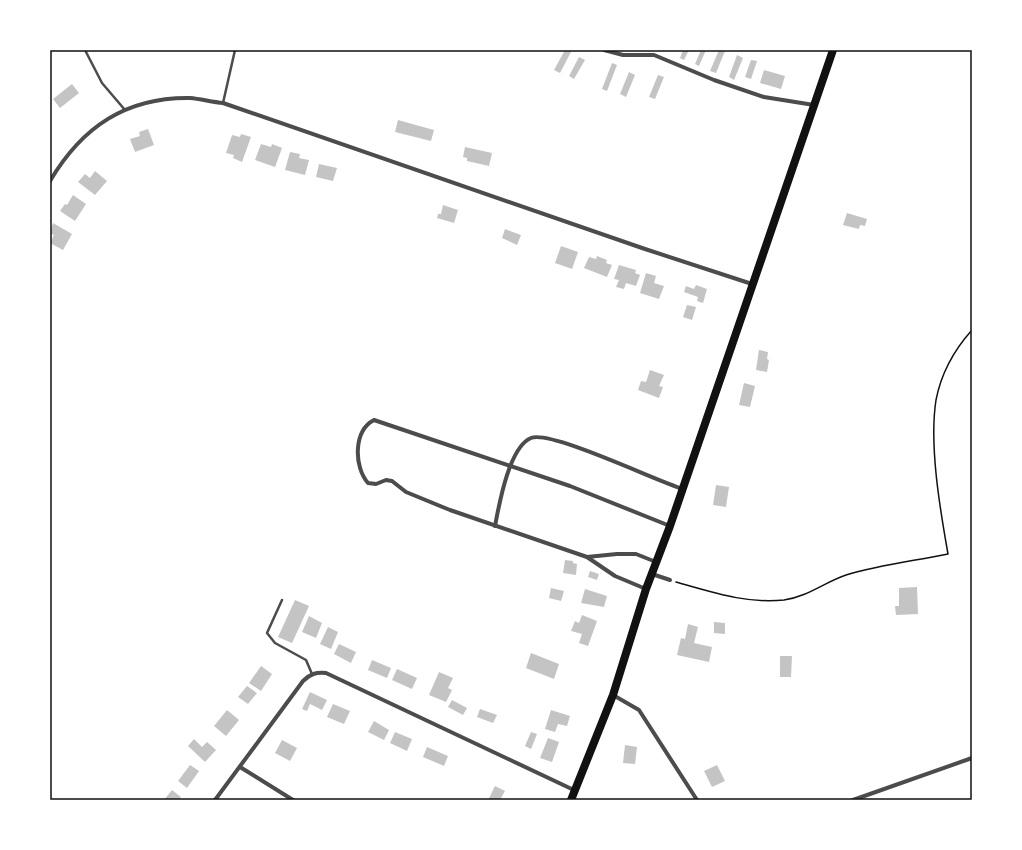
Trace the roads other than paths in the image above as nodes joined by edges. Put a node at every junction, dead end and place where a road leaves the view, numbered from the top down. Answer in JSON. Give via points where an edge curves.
{"nodes":[{"id":1,"x":85,"y":50,"type":"edge"},
{"id":2,"x":235,"y":50,"type":"edge"},
{"id":3,"x":604,"y":50,"type":"edge"},
{"id":4,"x":833,"y":50,"type":"edge"},
{"id":5,"x":223,"y":103,"type":"junction"},
{"id":6,"x":814,"y":105,"type":"junction"},
{"id":7,"x":125,"y":110,"type":"junction"},
{"id":8,"x":50,"y":181,"type":"edge"},
{"id":9,"x":752,"y":284,"type":"junction"},
{"id":10,"x":510,"y":467,"type":"junction"},
{"id":11,"x":683,"y":488,"type":"junction"},
{"id":12,"x":495,"y":526,"type":"junction"},
{"id":13,"x":670,"y":526,"type":"junction"},
{"id":14,"x":587,"y":558,"type":"junction"},
{"id":15,"x":656,"y":562,"type":"junction"},
{"id":16,"x":652,"y":574,"type":"junction"},
{"id":17,"x":670,"y":580,"type":"road end"},
{"id":18,"x":646,"y":589,"type":"junction"},
{"id":19,"x":282,"y":600,"type":"dead end"},
{"id":20,"x":312,"y":674,"type":"junction"},
{"id":21,"x":613,"y":696,"type":"junction"},
{"id":22,"x":972,"y":758,"type":"edge"},
{"id":23,"x":240,"y":767,"type":"junction"},
{"id":24,"x":576,"y":791,"type":"junction"},
{"id":25,"x":215,"y":800,"type":"edge"},
{"id":26,"x":293,"y":800,"type":"edge"},
{"id":27,"x":571,"y":800,"type":"edge"},
{"id":28,"x":697,"y":800,"type":"edge"},
{"id":29,"x":853,"y":800,"type":"edge"}],
"edges":[{"from":1,"to":7,"type":"lane","via":[[102,83]]},
{"from":2,"to":5,"type":"lane"},
{"from":3,"to":6,"type":"street","via":[[623,55],[654,55],[764,97]]},
{"from":4,"to":6,"type":"main road"},
{"from":5,"to":7,"type":"street","via":[[192,98],[171,99]]},
{"from":5,"to":9,"type":"street"},
{"from":6,"to":9,"type":"main road"},
{"from":7,"to":8,"type":"street","via":[[101,122],[84,136],[66,156]]},
{"from":9,"to":11,"type":"main road"},
{"from":10,"to":11,"type":"street","via":[[523,444],[531,438],[548,438]]},
{"from":10,"to":12,"type":"street"},
{"from":10,"to":12,"type":"street","via":[[374,420],[365,428],[361,438],[357,461],[368,483],[392,481],[406,492]]},
{"from":10,"to":13,"type":"street","via":[[570,486]]},
{"from":11,"to":13,"type":"main road"},
{"from":12,"to":14,"type":"street"},
{"from":13,"to":15,"type":"main road"},
{"from":14,"to":15,"type":"street","via":[[636,554]]},
{"from":14,"to":18,"type":"street","via":[[614,576]]},
{"from":15,"to":16,"type":"main road"},
{"from":16,"to":17,"type":"street"},
{"from":16,"to":18,"type":"main road"},
{"from":18,"to":21,"type":"main road"},
{"from":19,"to":20,"type":"lane","via":[[267,633],[275,644],[306,660]]},
{"from":20,"to":23,"type":"street","via":[[303,681]]},
{"from":20,"to":24,"type":"street","via":[[326,673]]},
{"from":21,"to":24,"type":"main road"},
{"from":21,"to":28,"type":"street","via":[[639,710]]},
{"from":22,"to":29,"type":"street"},
{"from":23,"to":25,"type":"street"},
{"from":23,"to":26,"type":"street"},
{"from":24,"to":27,"type":"main road"}]}
